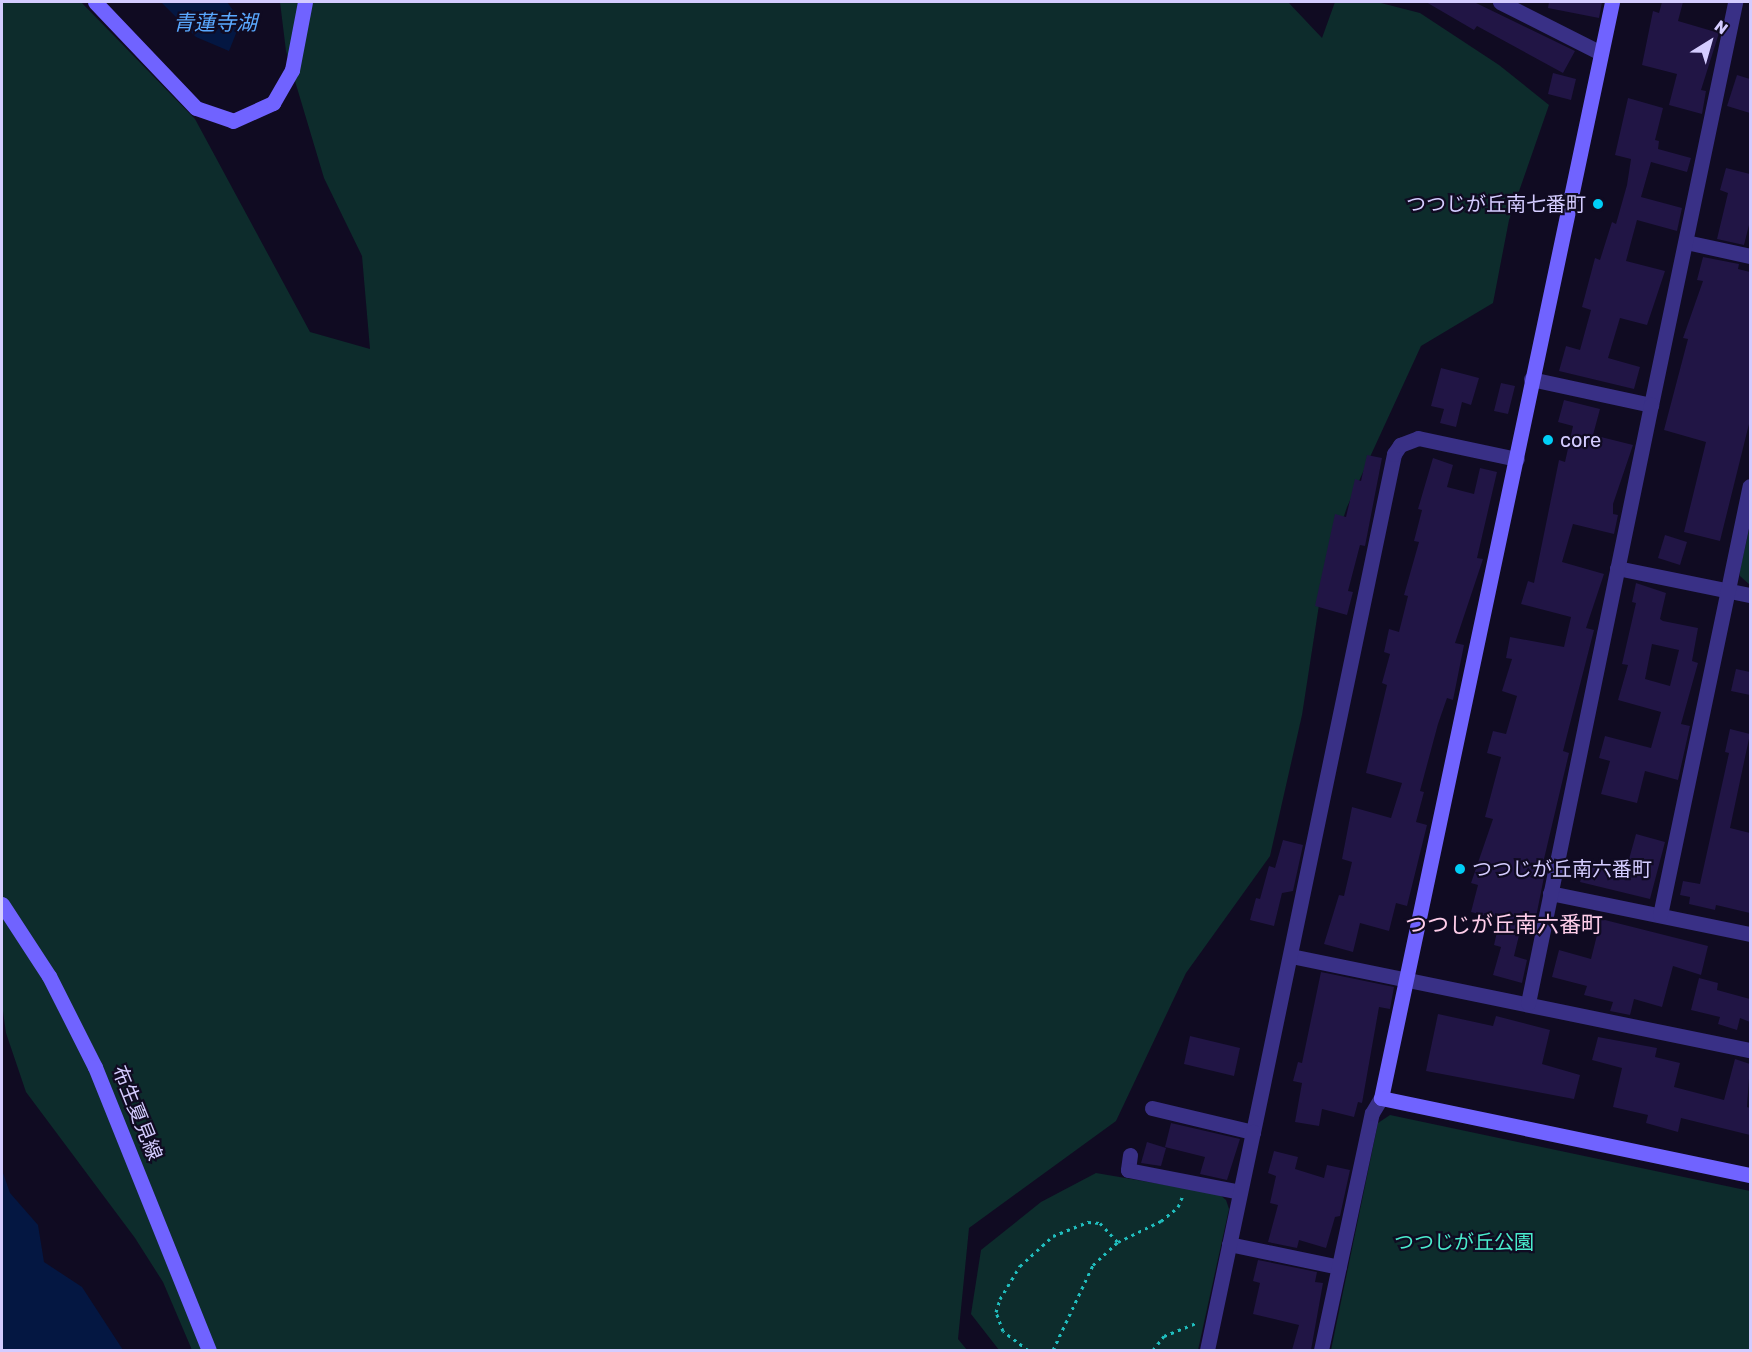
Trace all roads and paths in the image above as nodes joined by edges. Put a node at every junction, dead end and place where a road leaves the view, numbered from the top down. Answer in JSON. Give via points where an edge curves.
{"nodes":[{"id":1,"x":96,"y":2,"type":"edge"},
{"id":2,"x":305,"y":2,"type":"edge"},
{"id":3,"x":1500,"y":2,"type":"edge"},
{"id":4,"x":1612,"y":2,"type":"edge"},
{"id":5,"x":1735,"y":2,"type":"edge"},
{"id":6,"x":1601,"y":53,"type":"junction"},
{"id":7,"x":1686,"y":242,"type":"junction"},
{"id":8,"x":1750,"y":256,"type":"edge"},
{"id":9,"x":1531,"y":379,"type":"junction"},
{"id":10,"x":1651,"y":405,"type":"junction"},
{"id":11,"x":1517,"y":459,"type":"junction"},
{"id":12,"x":1750,"y":486,"type":"edge"},
{"id":13,"x":1617,"y":568,"type":"junction"},
{"id":14,"x":1728,"y":591,"type":"junction"},
{"id":15,"x":1750,"y":595,"type":"edge"},
{"id":16,"x":1550,"y":893,"type":"junction"},
{"id":17,"x":2,"y":903,"type":"edge"},
{"id":18,"x":1660,"y":915,"type":"junction"},
{"id":19,"x":1750,"y":934,"type":"edge"},
{"id":20,"x":1291,"y":956,"type":"junction"},
{"id":21,"x":1408,"y":979,"type":"junction"},
{"id":22,"x":1528,"y":1003,"type":"junction"},
{"id":23,"x":1750,"y":1050,"type":"edge"},
{"id":24,"x":1382,"y":1098,"type":"junction"},
{"id":25,"x":1152,"y":1108,"type":"dead end"},
{"id":26,"x":1253,"y":1132,"type":"junction"},
{"id":27,"x":1130,"y":1155,"type":"dead end"},
{"id":28,"x":1750,"y":1175,"type":"edge"},
{"id":29,"x":1186,"y":1182,"type":"junction"},
{"id":30,"x":1240,"y":1192,"type":"junction"},
{"id":31,"x":1118,"y":1242,"type":"junction"},
{"id":32,"x":1229,"y":1244,"type":"junction"},
{"id":33,"x":1340,"y":1267,"type":"junction"},
{"id":34,"x":1214,"y":1318,"type":"junction"},
{"id":35,"x":209,"y":1350,"type":"edge"},
{"id":36,"x":1028,"y":1350,"type":"edge"},
{"id":37,"x":1053,"y":1350,"type":"edge"},
{"id":38,"x":1153,"y":1350,"type":"edge"},
{"id":39,"x":1207,"y":1350,"type":"edge"},
{"id":40,"x":1321,"y":1350,"type":"edge"}],
"edges":[{"from":1,"to":2,"type":"street","via":[[196,108],[233,121],[273,103],[292,70]]},
{"from":3,"to":6,"type":"street"},
{"from":4,"to":6,"type":"street"},
{"from":5,"to":7,"type":"street"},
{"from":6,"to":9,"type":"street"},
{"from":7,"to":8,"type":"street"},
{"from":7,"to":10,"type":"street"},
{"from":9,"to":10,"type":"street"},
{"from":9,"to":11,"type":"street"},
{"from":10,"to":13,"type":"street"},
{"from":11,"to":20,"type":"street","via":[[1418,438],[1400,445],[1394,454]]},
{"from":11,"to":21,"type":"street"},
{"from":12,"to":14,"type":"street"},
{"from":13,"to":14,"type":"street"},
{"from":13,"to":16,"type":"street"},
{"from":14,"to":15,"type":"street"},
{"from":14,"to":18,"type":"street"},
{"from":16,"to":18,"type":"street"},
{"from":16,"to":22,"type":"street"},
{"from":17,"to":35,"type":"street","name":"布生夏見線","via":[[48,976],[95,1067]]},
{"from":18,"to":19,"type":"street"},
{"from":20,"to":21,"type":"street"},
{"from":20,"to":26,"type":"street"},
{"from":21,"to":22,"type":"street"},
{"from":21,"to":24,"type":"street"},
{"from":22,"to":23,"type":"street"},
{"from":24,"to":28,"type":"street"},
{"from":24,"to":33,"type":"street","via":[[1372,1113]]},
{"from":25,"to":26,"type":"street"},
{"from":26,"to":30,"type":"street"},
{"from":27,"to":29,"type":"street","via":[[1128,1170]]},
{"from":29,"to":30,"type":"street"},
{"from":29,"to":31,"type":"path","via":[[1178,1207],[1151,1229]]},
{"from":30,"to":32,"type":"street"},
{"from":31,"to":36,"type":"path","via":[[1100,1223],[1088,1222],[1053,1236],[1020,1266],[996,1312],[1003,1331]]},
{"from":31,"to":37,"type":"path","via":[[1088,1273],[1075,1311],[1058,1335]]},
{"from":32,"to":33,"type":"street"},
{"from":32,"to":34,"type":"street"},
{"from":33,"to":40,"type":"street"},
{"from":34,"to":38,"type":"path","via":[[1171,1332]]},
{"from":34,"to":39,"type":"street"}]}
